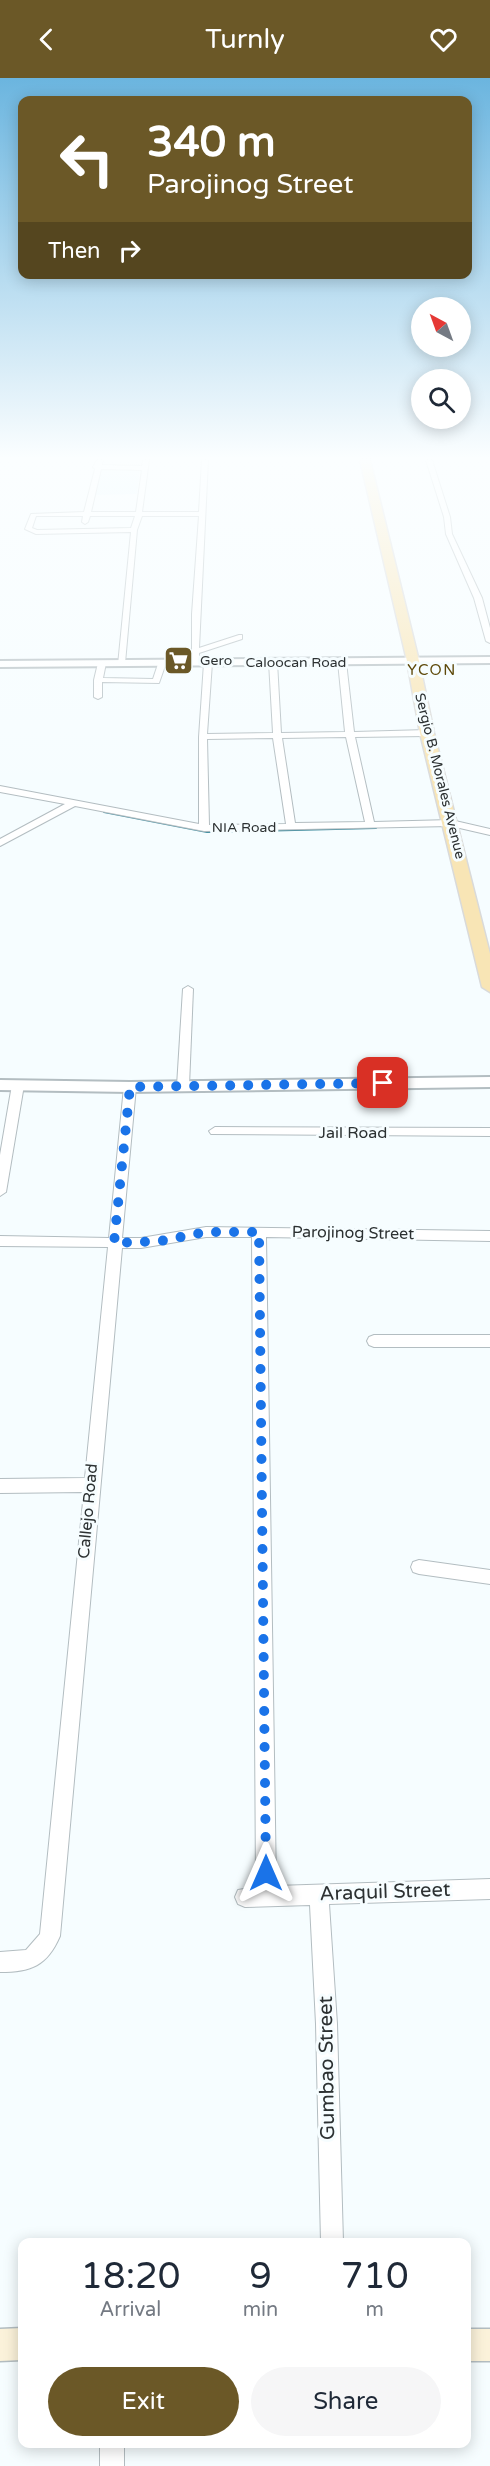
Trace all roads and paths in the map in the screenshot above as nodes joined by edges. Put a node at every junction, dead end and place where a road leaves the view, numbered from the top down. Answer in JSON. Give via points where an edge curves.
{"nodes":[{"id":1,"x":130,"y":571,"type":"edge"},
{"id":2,"x":199,"y":571,"type":"edge"},
{"id":3,"x":392,"y":571,"type":"edge"},
{"id":4,"x":466,"y":571,"type":"edge"},
{"id":5,"x":239,"y":637,"type":"dead end"},
{"id":6,"x":490,"y":641,"type":"edge"},
{"id":7,"x":195,"y":657,"type":"junction"},
{"id":8,"x":490,"y":660,"type":"edge"},
{"id":9,"x":413,"y":661,"type":"junction"},
{"id":10,"x":273,"y":662,"type":"junction"},
{"id":11,"x":342,"y":662,"type":"junction"},
{"id":12,"x":102,"y":663,"type":"junction"},
{"id":13,"x":121,"y":663,"type":"junction"},
{"id":14,"x":162,"y":663,"type":"junction"},
{"id":15,"x":208,"y":663,"type":"junction"},
{"id":16,"x":0,"y":664,"type":"edge"},
{"id":17,"x":98,"y":680,"type":"junction"},
{"id":18,"x":156,"y":681,"type":"junction"},
{"id":19,"x":155,"y":693,"type":"dead end"},
{"id":20,"x":98,"y":696,"type":"dead end"},
{"id":21,"x":427,"y":733,"type":"junction"},
{"id":22,"x":350,"y":735,"type":"junction"},
{"id":23,"x":277,"y":736,"type":"junction"},
{"id":24,"x":203,"y":737,"type":"junction"},
{"id":25,"x":0,"y":789,"type":"edge"},
{"id":26,"x":74,"y":803,"type":"junction"},
{"id":27,"x":451,"y":823,"type":"junction"},
{"id":28,"x":370,"y":824,"type":"junction"},
{"id":29,"x":291,"y":827,"type":"junction"},
{"id":30,"x":204,"y":828,"type":"junction"},
{"id":31,"x":490,"y":832,"type":"edge"},
{"id":32,"x":0,"y":843,"type":"edge"},
{"id":33,"x":490,"y":987,"type":"edge"},
{"id":34,"x":188,"y":989,"type":"dead end"},
{"id":35,"x":490,"y":1083,"type":"edge"},
{"id":36,"x":0,"y":1085,"type":"edge"},
{"id":37,"x":18,"y":1085,"type":"junction"},
{"id":38,"x":183,"y":1086,"type":"junction"},
{"id":39,"x":130,"y":1087,"type":"junction"},
{"id":40,"x":215,"y":1131,"type":"dead end"},
{"id":41,"x":490,"y":1132,"type":"edge"},
{"id":42,"x":0,"y":1192,"type":"edge"},
{"id":43,"x":259,"y":1232,"type":"junction"},
{"id":44,"x":490,"y":1236,"type":"edge"},
{"id":45,"x":0,"y":1241,"type":"edge"},
{"id":46,"x":114,"y":1243,"type":"junction"},
{"id":47,"x":374,"y":1341,"type":"dead end"},
{"id":48,"x":490,"y":1341,"type":"edge"},
{"id":49,"x":90,"y":1485,"type":"junction"},
{"id":50,"x":0,"y":1486,"type":"edge"},
{"id":51,"x":419,"y":1567,"type":"dead end"},
{"id":52,"x":490,"y":1577,"type":"edge"},
{"id":53,"x":490,"y":1889,"type":"edge"},
{"id":54,"x":319,"y":1894,"type":"junction"},
{"id":55,"x":266,"y":1896,"type":"junction"},
{"id":56,"x":244,"y":1897,"type":"dead end"},
{"id":57,"x":0,"y":1962,"type":"edge"},
{"id":58,"x":332,"y":2238,"type":"edge"},
{"id":59,"x":18,"y":2344,"type":"edge"},
{"id":60,"x":0,"y":2345,"type":"edge"},
{"id":61,"x":471,"y":2345,"type":"edge"},
{"id":62,"x":490,"y":2345,"type":"edge"},
{"id":63,"x":112,"y":2448,"type":"edge"},
{"id":64,"x":112,"y":2466,"type":"edge"}],
"edges":[{"from":1,"to":13,"type":"street"},
{"from":2,"to":7,"type":"street"},
{"from":3,"to":9,"type":"main road","name":"Sergio B. Morales Avenue"},
{"from":4,"to":6,"type":"street"},
{"from":5,"to":7,"type":"street"},
{"from":7,"to":14,"type":"street","name":"Caloocan Road"},
{"from":7,"to":15,"type":"street","name":"Caloocan Road"},
{"from":8,"to":9,"type":"street","name":"Caloocan Road"},
{"from":9,"to":11,"type":"street","name":"Caloocan Road"},
{"from":9,"to":21,"type":"main road","name":"Sergio B. Morales Avenue"},
{"from":10,"to":11,"type":"street","name":"Caloocan Road"},
{"from":10,"to":15,"type":"street","name":"Caloocan Road"},
{"from":10,"to":23,"type":"street"},
{"from":11,"to":22,"type":"street"},
{"from":12,"to":13,"type":"street","name":"Caloocan Road"},
{"from":12,"to":16,"type":"street","name":"Caloocan Road"},
{"from":12,"to":17,"type":"street"},
{"from":13,"to":14,"type":"street","name":"Caloocan Road"},
{"from":14,"to":18,"type":"street"},
{"from":15,"to":24,"type":"street"},
{"from":17,"to":18,"type":"street"},
{"from":17,"to":20,"type":"street"},
{"from":18,"to":19,"type":"street"},
{"from":21,"to":22,"type":"street"},
{"from":21,"to":27,"type":"main road","name":"Sergio B. Morales Avenue"},
{"from":22,"to":23,"type":"street"},
{"from":22,"to":28,"type":"street"},
{"from":23,"to":24,"type":"street"},
{"from":23,"to":29,"type":"street"},
{"from":24,"to":30,"type":"street"},
{"from":25,"to":26,"type":"street","name":"NIA Road"},
{"from":26,"to":30,"type":"street","name":"NIA Road"},
{"from":26,"to":32,"type":"street"},
{"from":27,"to":28,"type":"street","name":"NIA Road"},
{"from":27,"to":31,"type":"street","name":"NIA Road"},
{"from":27,"to":33,"type":"main road","name":"Sergio B. Morales Avenue"},
{"from":28,"to":29,"type":"street","name":"NIA Road"},
{"from":29,"to":30,"type":"street","name":"NIA Road"},
{"from":34,"to":38,"type":"street"},
{"from":35,"to":38,"type":"street"},
{"from":36,"to":37,"type":"street"},
{"from":37,"to":39,"type":"street"},
{"from":37,"to":42,"type":"street"},
{"from":38,"to":39,"type":"street"},
{"from":39,"to":46,"type":"street","name":"Callejo Road"},
{"from":40,"to":41,"type":"street","name":"Jail Road"},
{"from":43,"to":44,"type":"street","name":"Parojinog Street"},
{"from":43,"to":46,"type":"street","name":"Parojinog Street","via":[[206,1232],[161,1241]]},
{"from":43,"to":55,"type":"street"},
{"from":45,"to":46,"type":"street","name":"Parojinog Street"},
{"from":46,"to":49,"type":"street","name":"Callejo Road"},
{"from":47,"to":48,"type":"street"},
{"from":49,"to":50,"type":"street"},
{"from":49,"to":57,"type":"street","name":"Callejo Road","via":[[50,1936],[43,1951],[33,1957],[22,1962]]},
{"from":51,"to":52,"type":"street"},
{"from":53,"to":54,"type":"street","name":"Araquil Street"},
{"from":54,"to":55,"type":"street","name":"Araquil Street"},
{"from":54,"to":58,"type":"street","name":"Gumbao Street","via":[[326,1973]]},
{"from":55,"to":56,"type":"street","name":"Araquil Street"},
{"from":59,"to":60,"type":"main road"},
{"from":61,"to":62,"type":"main road"},
{"from":63,"to":64,"type":"street"}]}
